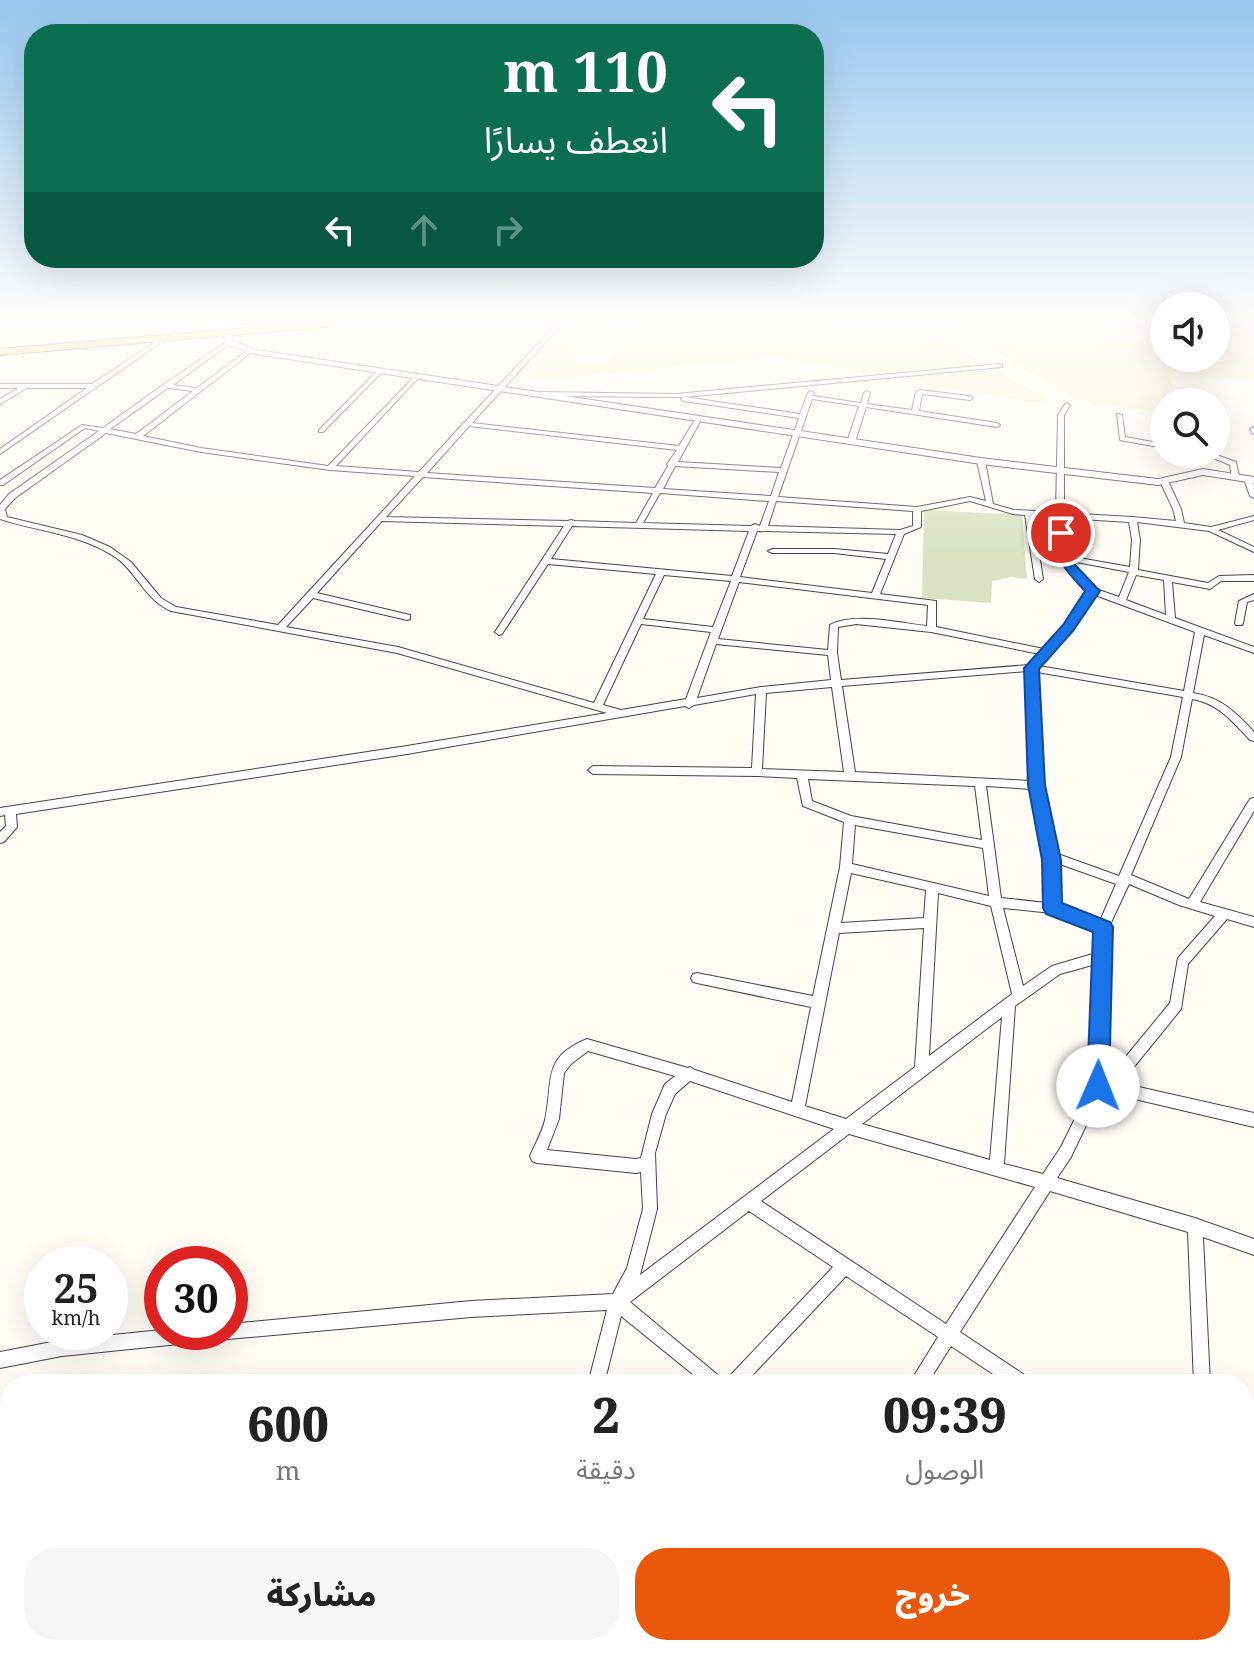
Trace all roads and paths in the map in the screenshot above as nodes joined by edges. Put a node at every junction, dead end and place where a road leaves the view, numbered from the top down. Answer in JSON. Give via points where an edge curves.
{"nodes":[{"id":1,"x":73,"y":400,"type":"edge"},
{"id":2,"x":145,"y":400,"type":"edge"},
{"id":3,"x":186,"y":400,"type":"edge"},
{"id":4,"x":351,"y":400,"type":"edge"},
{"id":5,"x":394,"y":400,"type":"edge"},
{"id":6,"x":489,"y":400,"type":"edge"},
{"id":7,"x":580,"y":400,"type":"edge"},
{"id":8,"x":703,"y":400,"type":"edge"},
{"id":9,"x":809,"y":400,"type":"edge"},
{"id":10,"x":831,"y":400,"type":"edge"},
{"id":11,"x":865,"y":400,"type":"edge"},
{"id":12,"x":917,"y":400,"type":"edge"},
{"id":13,"x":863,"y":405,"type":"junction"},
{"id":14,"x":1067,"y":405,"type":"dead end"},
{"id":15,"x":915,"y":412,"type":"junction"},
{"id":16,"x":1119,"y":415,"type":"dead end"},
{"id":17,"x":802,"y":416,"type":"junction"},
{"id":18,"x":699,"y":418,"type":"junction"},
{"id":19,"x":465,"y":424,"type":"junction"},
{"id":20,"x":997,"y":425,"type":"dead end"},
{"id":21,"x":103,"y":430,"type":"junction"},
{"id":22,"x":321,"y":431,"type":"dead end"},
{"id":23,"x":796,"y":434,"type":"junction"},
{"id":24,"x":138,"y":436,"type":"junction"},
{"id":25,"x":851,"y":442,"type":"junction"},
{"id":26,"x":1150,"y":444,"type":"edge"},
{"id":27,"x":683,"y":449,"type":"junction"},
{"id":28,"x":0,"y":452,"type":"edge"},
{"id":29,"x":981,"y":461,"type":"junction"},
{"id":30,"x":1230,"y":463,"type":"edge"},
{"id":31,"x":671,"y":464,"type":"junction"},
{"id":32,"x":330,"y":468,"type":"junction"},
{"id":33,"x":1060,"y":469,"type":"junction"},
{"id":34,"x":781,"y":470,"type":"junction"},
{"id":35,"x":422,"y":476,"type":"junction"},
{"id":36,"x":1235,"y":476,"type":"junction"},
{"id":37,"x":1251,"y":479,"type":"edge"},
{"id":38,"x":1164,"y":481,"type":"junction"},
{"id":39,"x":0,"y":483,"type":"edge"},
{"id":40,"x":659,"y":488,"type":"junction"},
{"id":41,"x":0,"y":495,"type":"edge"},
{"id":42,"x":12,"y":496,"type":"junction"},
{"id":43,"x":1254,"y":496,"type":"edge"},
{"id":44,"x":776,"y":497,"type":"junction"},
{"id":45,"x":990,"y":503,"type":"junction"},
{"id":46,"x":917,"y":509,"type":"junction"},
{"id":47,"x":1029,"y":513,"type":"junction"},
{"id":48,"x":1060,"y":514,"type":"junction"},
{"id":49,"x":1254,"y":518,"type":"edge"},
{"id":50,"x":383,"y":519,"type":"junction"},
{"id":51,"x":1132,"y":519,"type":"junction"},
{"id":52,"x":571,"y":522,"type":"junction"},
{"id":53,"x":639,"y":524,"type":"junction"},
{"id":54,"x":1180,"y":524,"type":"junction"},
{"id":55,"x":760,"y":526,"type":"junction"},
{"id":56,"x":1211,"y":529,"type":"junction"},
{"id":57,"x":901,"y":532,"type":"junction"},
{"id":58,"x":1254,"y":550,"type":"edge"},
{"id":59,"x":772,"y":551,"type":"dead end"},
{"id":60,"x":891,"y":557,"type":"junction"},
{"id":61,"x":1065,"y":558,"type":"junction"},
{"id":62,"x":544,"y":561,"type":"junction"},
{"id":63,"x":1134,"y":571,"type":"junction"},
{"id":64,"x":661,"y":572,"type":"junction"},
{"id":65,"x":1254,"y":578,"type":"edge"},
{"id":66,"x":738,"y":579,"type":"junction"},
{"id":67,"x":1039,"y":579,"type":"dead end"},
{"id":68,"x":1168,"y":579,"type":"junction"},
{"id":69,"x":1093,"y":591,"type":"junction"},
{"id":70,"x":312,"y":595,"type":"junction"},
{"id":71,"x":875,"y":596,"type":"junction"},
{"id":72,"x":1254,"y":597,"type":"edge"},
{"id":73,"x":1121,"y":601,"type":"junction"},
{"id":74,"x":407,"y":617,"type":"dead end"},
{"id":75,"x":1171,"y":620,"type":"junction"},
{"id":76,"x":638,"y":621,"type":"junction"},
{"id":77,"x":1239,"y":623,"type":"dead end"},
{"id":78,"x":281,"y":627,"type":"junction"},
{"id":79,"x":931,"y":629,"type":"junction"},
{"id":80,"x":718,"y":630,"type":"junction"},
{"id":81,"x":1200,"y":631,"type":"junction"},
{"id":82,"x":499,"y":632,"type":"dead end"},
{"id":83,"x":714,"y":641,"type":"junction"},
{"id":84,"x":1254,"y":650,"type":"edge"},
{"id":85,"x":1046,"y":652,"type":"junction"},
{"id":86,"x":832,"y":653,"type":"junction"},
{"id":87,"x":1032,"y":668,"type":"junction"},
{"id":88,"x":837,"y":683,"type":"junction"},
{"id":89,"x":761,"y":690,"type":"junction"},
{"id":90,"x":1190,"y":696,"type":"junction"},
{"id":91,"x":689,"y":705,"type":"junction"},
{"id":92,"x":597,"y":707,"type":"junction"},
{"id":93,"x":621,"y":714,"type":"junction"},
{"id":94,"x":1254,"y":738,"type":"edge"},
{"id":95,"x":593,"y":770,"type":"dead end"},
{"id":96,"x":757,"y":772,"type":"junction"},
{"id":97,"x":802,"y":775,"type":"junction"},
{"id":98,"x":850,"y":776,"type":"junction"},
{"id":99,"x":980,"y":782,"type":"junction"},
{"id":100,"x":1037,"y":785,"type":"junction"},
{"id":101,"x":1254,"y":802,"type":"edge"},
{"id":102,"x":5,"y":812,"type":"edge"},
{"id":103,"x":850,"y":820,"type":"junction"},
{"id":104,"x":0,"y":839,"type":"edge"},
{"id":105,"x":988,"y":845,"type":"junction"},
{"id":106,"x":1050,"y":856,"type":"junction"},
{"id":107,"x":846,"y":867,"type":"junction"},
{"id":108,"x":1125,"y":880,"type":"junction"},
{"id":109,"x":932,"y":887,"type":"junction"},
{"id":110,"x":996,"y":902,"type":"junction"},
{"id":111,"x":1192,"y":905,"type":"junction"},
{"id":112,"x":1053,"y":908,"type":"junction"},
{"id":113,"x":1254,"y":912,"type":"edge"},
{"id":114,"x":1224,"y":914,"type":"junction"},
{"id":115,"x":1239,"y":918,"type":"junction"},
{"id":116,"x":1254,"y":922,"type":"edge"},
{"id":117,"x":931,"y":923,"type":"junction"},
{"id":118,"x":1103,"y":927,"type":"junction"},
{"id":119,"x":833,"y":928,"type":"junction"},
{"id":120,"x":1101,"y":957,"type":"junction"},
{"id":121,"x":697,"y":978,"type":"dead end"},
{"id":122,"x":1014,"y":1000,"type":"junction"},
{"id":123,"x":819,"y":1003,"type":"junction"},
{"id":124,"x":922,"y":1068,"type":"junction"},
{"id":125,"x":690,"y":1073,"type":"junction"},
{"id":126,"x":1104,"y":1087,"type":"junction"},
{"id":127,"x":797,"y":1109,"type":"junction"},
{"id":128,"x":1254,"y":1120,"type":"edge"},
{"id":129,"x":848,"y":1126,"type":"junction"},
{"id":130,"x":648,"y":1163,"type":"junction"},
{"id":131,"x":997,"y":1167,"type":"junction"},
{"id":132,"x":1049,"y":1180,"type":"junction"},
{"id":133,"x":750,"y":1203,"type":"junction"},
{"id":134,"x":1195,"y":1226,"type":"junction"},
{"id":135,"x":1254,"y":1247,"type":"edge"},
{"id":136,"x":845,"y":1266,"type":"junction"},
{"id":137,"x":617,"y":1302,"type":"junction"},
{"id":138,"x":248,"y":1330,"type":"edge"},
{"id":139,"x":948,"y":1335,"type":"junction"},
{"id":140,"x":144,"y":1340,"type":"edge"},
{"id":141,"x":0,"y":1360,"type":"edge"},
{"id":142,"x":599,"y":1374,"type":"edge"},
{"id":143,"x":706,"y":1374,"type":"edge"},
{"id":144,"x":742,"y":1374,"type":"edge"},
{"id":145,"x":923,"y":1374,"type":"edge"},
{"id":146,"x":1008,"y":1374,"type":"edge"},
{"id":147,"x":1202,"y":1374,"type":"edge"}],
"edges":[{"from":1,"to":28,"type":"street"},
{"from":2,"to":21,"type":"street"},
{"from":3,"to":24,"type":"street"},
{"from":4,"to":22,"type":"street"},
{"from":5,"to":32,"type":"street"},
{"from":6,"to":19,"type":"street"},
{"from":7,"to":18,"type":"street"},
{"from":8,"to":17,"type":"street"},
{"from":9,"to":17,"type":"street"},
{"from":10,"to":13,"type":"street"},
{"from":11,"to":13,"type":"street"},
{"from":12,"to":15,"type":"street"},
{"from":13,"to":15,"type":"street"},
{"from":13,"to":25,"type":"street"},
{"from":14,"to":33,"type":"street","via":[[1061,415]]},
{"from":15,"to":20,"type":"street"},
{"from":16,"to":26,"type":"street","via":[[1122,439]]},
{"from":17,"to":23,"type":"street"},
{"from":18,"to":23,"type":"street"},
{"from":18,"to":27,"type":"street"},
{"from":19,"to":27,"type":"street"},
{"from":19,"to":35,"type":"street"},
{"from":21,"to":24,"type":"street"},
{"from":21,"to":39,"type":"street","via":[[84,426]]},
{"from":21,"to":42,"type":"street"},
{"from":23,"to":25,"type":"street"},
{"from":23,"to":34,"type":"street"},
{"from":24,"to":32,"type":"street"},
{"from":25,"to":29,"type":"street"},
{"from":27,"to":31,"type":"street"},
{"from":29,"to":33,"type":"street"},
{"from":29,"to":45,"type":"street"},
{"from":30,"to":36,"type":"street"},
{"from":31,"to":34,"type":"street"},
{"from":31,"to":40,"type":"street"},
{"from":32,"to":35,"type":"street"},
{"from":33,"to":38,"type":"street"},
{"from":33,"to":48,"type":"street"},
{"from":34,"to":44,"type":"street"},
{"from":35,"to":40,"type":"street"},
{"from":35,"to":50,"type":"street"},
{"from":36,"to":37,"type":"street"},
{"from":36,"to":38,"type":"street","via":[[1203,472]]},
{"from":37,"to":43,"type":"street"},
{"from":38,"to":54,"type":"street"},
{"from":40,"to":44,"type":"street"},
{"from":40,"to":53,"type":"street"},
{"from":41,"to":42,"type":"street"},
{"from":42,"to":78,"type":"street","via":[[1,509],[3,518],[84,536],[122,558],[161,605]]},
{"from":44,"to":46,"type":"street"},
{"from":44,"to":55,"type":"street"},
{"from":45,"to":46,"type":"street","via":[[970,499]]},
{"from":45,"to":47,"type":"street"},
{"from":46,"to":57,"type":"street","via":[[917,527]]},
{"from":47,"to":48,"type":"street"},
{"from":47,"to":67,"type":"street"},
{"from":48,"to":51,"type":"street"},
{"from":48,"to":61,"type":"street"},
{"from":49,"to":56,"type":"street"},
{"from":50,"to":52,"type":"street"},
{"from":50,"to":70,"type":"street"},
{"from":51,"to":54,"type":"street"},
{"from":51,"to":63,"type":"street"},
{"from":52,"to":53,"type":"street"},
{"from":52,"to":62,"type":"street"},
{"from":53,"to":55,"type":"street"},
{"from":54,"to":56,"type":"street"},
{"from":55,"to":57,"type":"street"},
{"from":55,"to":66,"type":"street"},
{"from":56,"to":58,"type":"street"},
{"from":57,"to":60,"type":"street"},
{"from":59,"to":60,"type":"street"},
{"from":60,"to":71,"type":"street"},
{"from":61,"to":63,"type":"street"},
{"from":61,"to":69,"type":"street"},
{"from":62,"to":64,"type":"street"},
{"from":62,"to":82,"type":"street"},
{"from":63,"to":68,"type":"street"},
{"from":63,"to":73,"type":"street"},
{"from":64,"to":66,"type":"street"},
{"from":64,"to":76,"type":"street"},
{"from":65,"to":68,"type":"street","via":[[1219,579],[1210,586]]},
{"from":66,"to":71,"type":"street"},
{"from":66,"to":80,"type":"street"},
{"from":68,"to":75,"type":"street"},
{"from":69,"to":73,"type":"street"},
{"from":69,"to":85,"type":"street"},
{"from":70,"to":74,"type":"street"},
{"from":70,"to":78,"type":"street"},
{"from":71,"to":79,"type":"street","via":[[933,603]]},
{"from":72,"to":77,"type":"street","via":[[1243,601]]},
{"from":73,"to":75,"type":"street"},
{"from":75,"to":81,"type":"street"},
{"from":76,"to":80,"type":"street"},
{"from":76,"to":92,"type":"street"},
{"from":78,"to":92,"type":"street","via":[[398,650]]},
{"from":79,"to":85,"type":"street"},
{"from":79,"to":86,"type":"street","via":[[842,622],[834,625]]},
{"from":80,"to":83,"type":"street"},
{"from":81,"to":84,"type":"street"},
{"from":81,"to":90,"type":"street"},
{"from":83,"to":86,"type":"street"},
{"from":83,"to":91,"type":"street"},
{"from":85,"to":87,"type":"street"},
{"from":86,"to":88,"type":"street"},
{"from":87,"to":88,"type":"street"},
{"from":87,"to":90,"type":"street"},
{"from":87,"to":100,"type":"street"},
{"from":88,"to":89,"type":"street"},
{"from":88,"to":98,"type":"street"},
{"from":89,"to":91,"type":"street"},
{"from":89,"to":96,"type":"street"},
{"from":90,"to":94,"type":"street","via":[[1206,698],[1230,712]]},
{"from":90,"to":108,"type":"street","via":[[1176,757]]},
{"from":91,"to":93,"type":"street"},
{"from":92,"to":93,"type":"street"},
{"from":93,"to":102,"type":"street"},
{"from":95,"to":96,"type":"street"},
{"from":96,"to":97,"type":"street"},
{"from":97,"to":98,"type":"street"},
{"from":97,"to":103,"type":"street","via":[[807,803]]},
{"from":98,"to":99,"type":"street"},
{"from":99,"to":100,"type":"street"},
{"from":99,"to":105,"type":"street"},
{"from":100,"to":106,"type":"street"},
{"from":101,"to":111,"type":"street"},
{"from":102,"to":104,"type":"street","via":[[12,827]]},
{"from":103,"to":105,"type":"street"},
{"from":103,"to":107,"type":"street"},
{"from":105,"to":110,"type":"street"},
{"from":106,"to":108,"type":"street"},
{"from":106,"to":112,"type":"street"},
{"from":107,"to":109,"type":"street"},
{"from":107,"to":119,"type":"street"},
{"from":108,"to":111,"type":"street"},
{"from":108,"to":118,"type":"street"},
{"from":109,"to":110,"type":"street"},
{"from":109,"to":117,"type":"street"},
{"from":110,"to":112,"type":"street"},
{"from":110,"to":122,"type":"street"},
{"from":111,"to":114,"type":"street"},
{"from":112,"to":118,"type":"street"},
{"from":113,"to":115,"type":"street"},
{"from":114,"to":115,"type":"street"},
{"from":114,"to":126,"type":"street","via":[[1182,962],[1176,1005]]},
{"from":115,"to":116,"type":"street"},
{"from":117,"to":119,"type":"street"},
{"from":117,"to":124,"type":"street"},
{"from":118,"to":120,"type":"street"},
{"from":119,"to":123,"type":"street"},
{"from":120,"to":122,"type":"street","via":[[1056,970]]},
{"from":120,"to":126,"type":"street"},
{"from":121,"to":123,"type":"street"},
{"from":122,"to":124,"type":"street"},
{"from":122,"to":131,"type":"street"},
{"from":123,"to":127,"type":"street"},
{"from":124,"to":129,"type":"street"},
{"from":125,"to":127,"type":"street"},
{"from":125,"to":130,"type":"street","via":[[670,1089]]},
{"from":125,"to":130,"type":"street","via":[[587,1045],[559,1065],[553,1116],[537,1156]]},
{"from":126,"to":128,"type":"street"},
{"from":126,"to":132,"type":"street"},
{"from":127,"to":129,"type":"street"},
{"from":129,"to":131,"type":"street"},
{"from":129,"to":133,"type":"street"},
{"from":130,"to":137,"type":"street","via":[[650,1209],[634,1271]]},
{"from":131,"to":132,"type":"street"},
{"from":132,"to":134,"type":"street"},
{"from":132,"to":139,"type":"street"},
{"from":133,"to":136,"type":"street"},
{"from":133,"to":137,"type":"street"},
{"from":134,"to":135,"type":"street"},
{"from":134,"to":147,"type":"street"},
{"from":136,"to":139,"type":"street"},
{"from":136,"to":144,"type":"street"},
{"from":137,"to":138,"type":"street","via":[[471,1309]]},
{"from":137,"to":142,"type":"street"},
{"from":137,"to":143,"type":"street"},
{"from":139,"to":145,"type":"street"},
{"from":139,"to":146,"type":"street"},
{"from":140,"to":141,"type":"street"}]}
